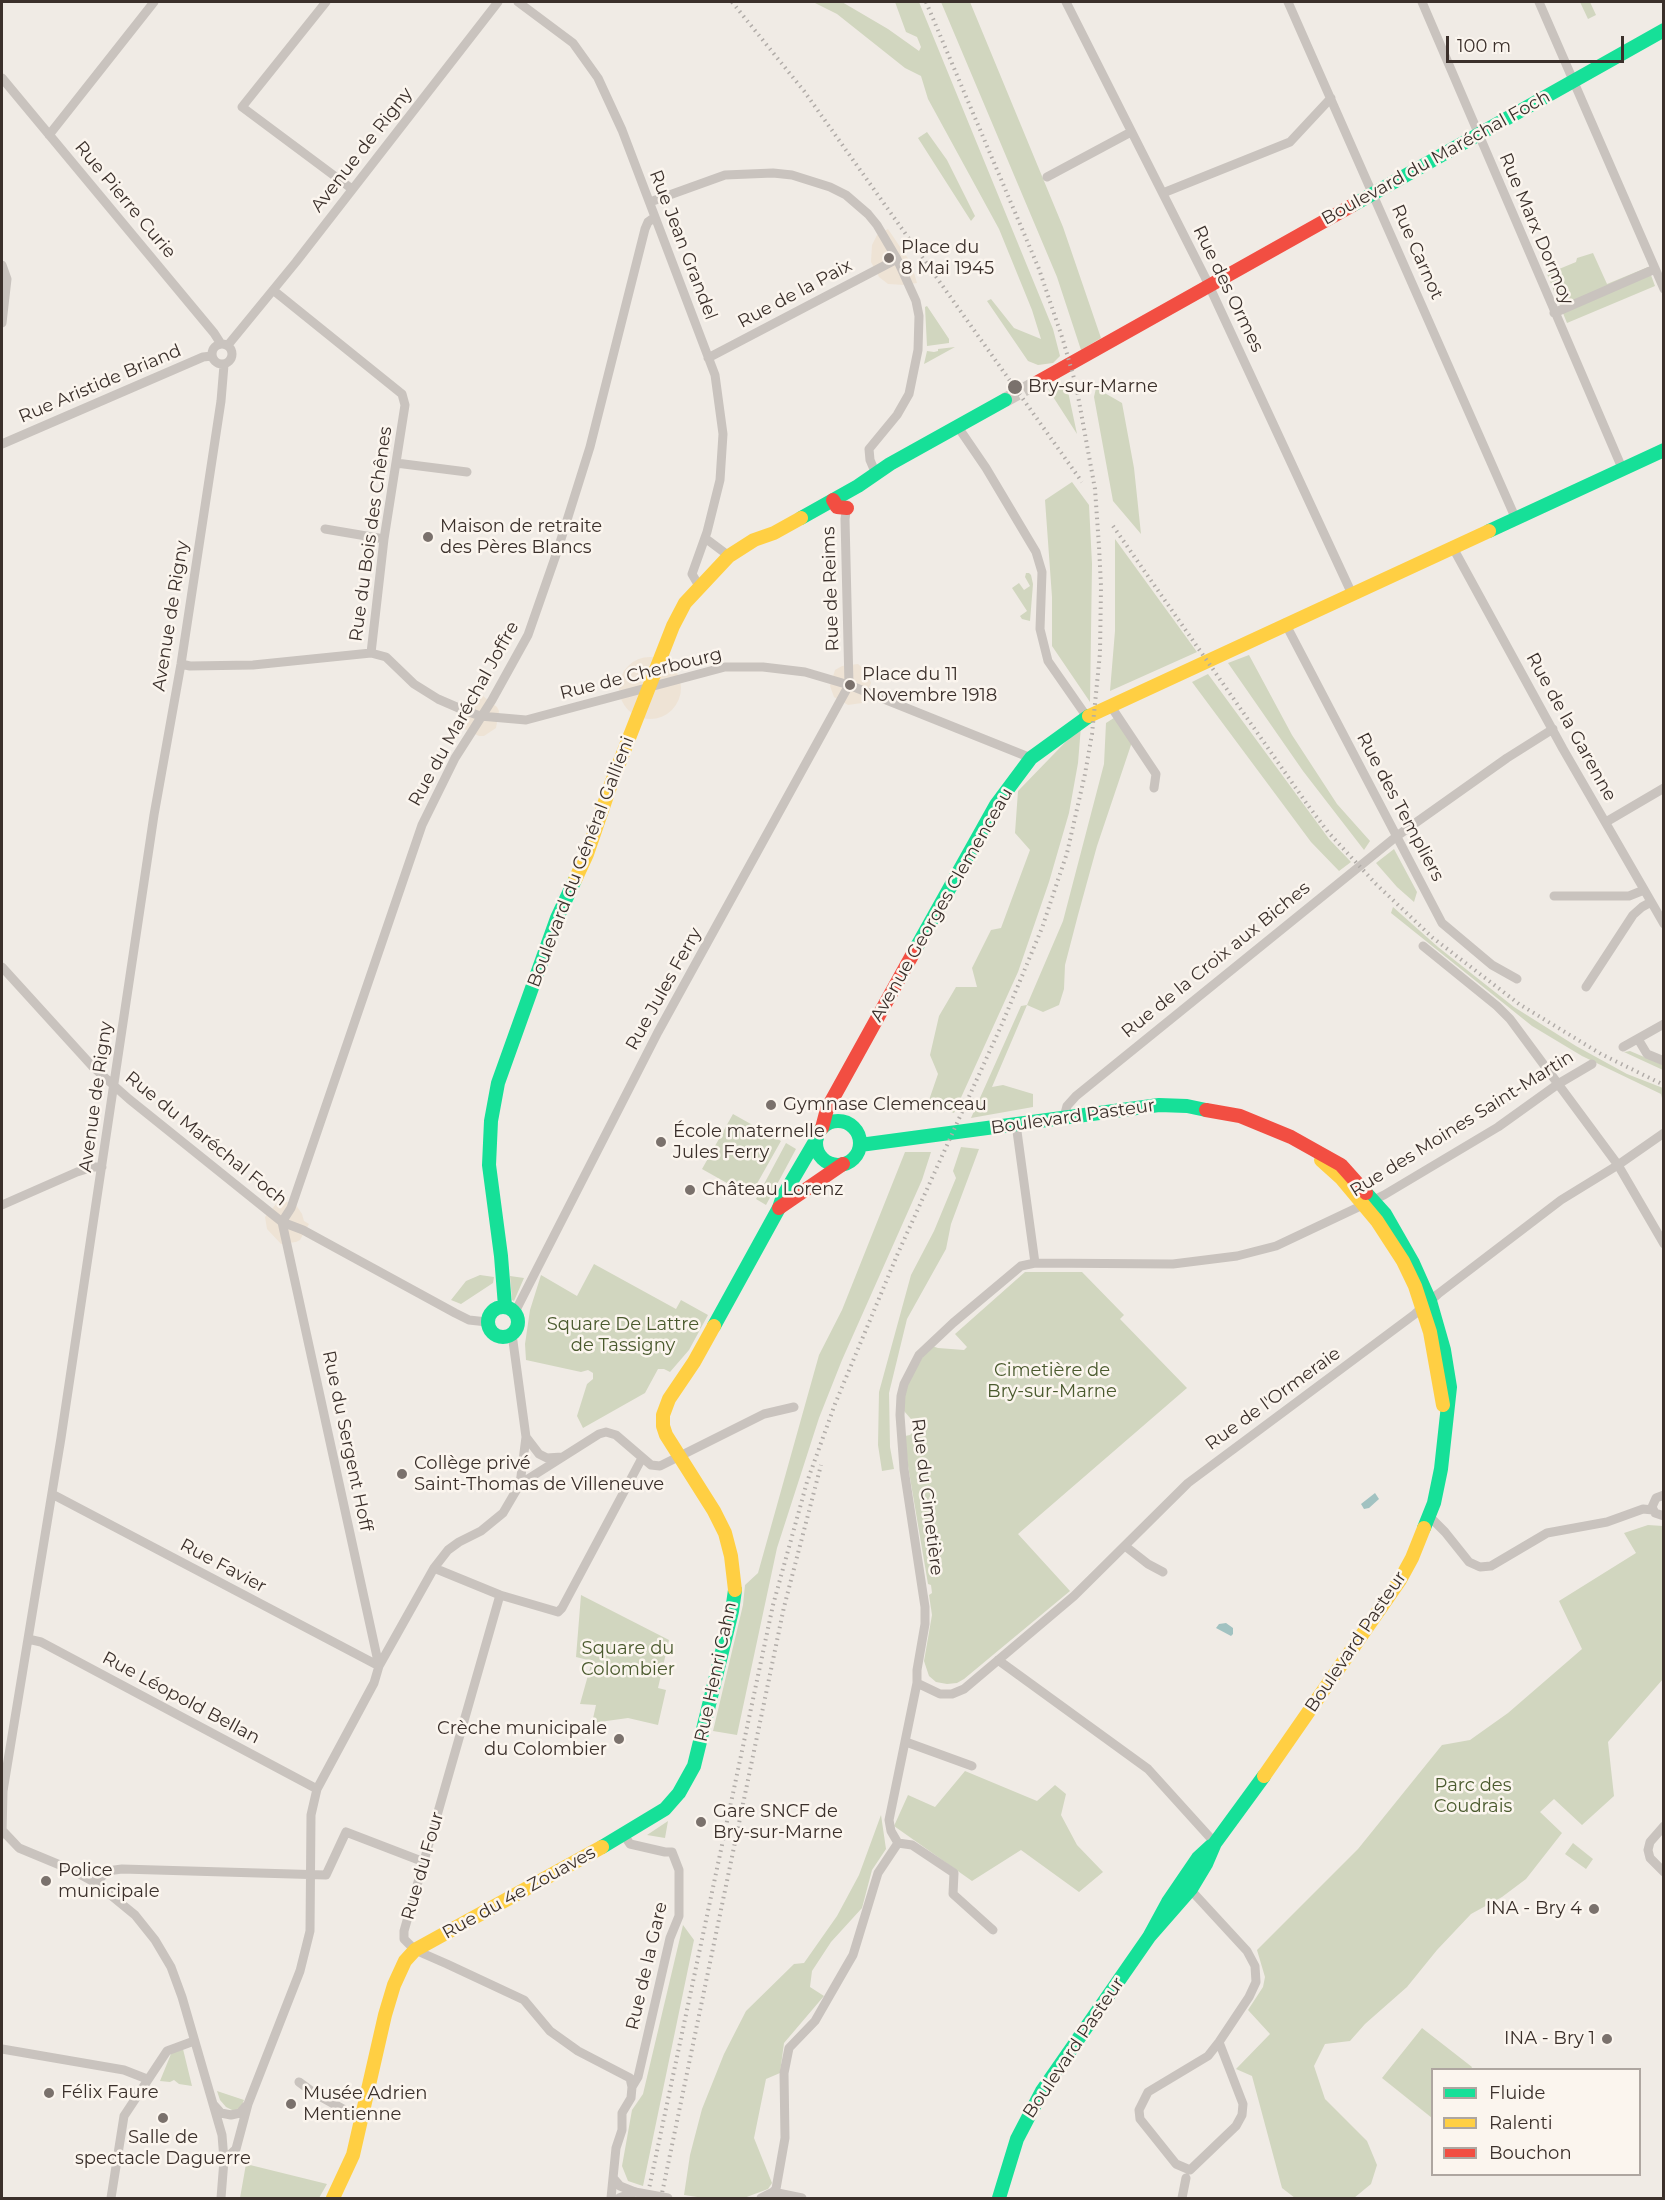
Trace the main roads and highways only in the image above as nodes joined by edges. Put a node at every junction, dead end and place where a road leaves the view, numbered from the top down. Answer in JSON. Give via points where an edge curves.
{"nodes":[{"id":1,"x":1664,"y":30,"type":"edge"},
{"id":2,"x":1036,"y":383,"type":"tunnel mouth"},
{"id":3,"x":1005,"y":400,"type":"tunnel mouth"},
{"id":4,"x":1664,"y":450,"type":"edge"},
{"id":5,"x":839,"y":497,"type":"junction"},
{"id":6,"x":847,"y":508,"type":"road end"},
{"id":7,"x":840,"y":1089,"type":"junction"},
{"id":8,"x":845,"y":1122,"type":"junction"},
{"id":9,"x":820,"y":1133,"type":"junction"},
{"id":10,"x":860,"y":1145,"type":"junction"},
{"id":11,"x":843,"y":1164,"type":"junction"},
{"id":12,"x":779,"y":1208,"type":"junction"},
{"id":13,"x":510,"y":1309,"type":"junction"},
{"id":14,"x":624,"y":1835,"type":"joint"},
{"id":15,"x":333,"y":2199,"type":"edge"},
{"id":16,"x":999,"y":2199,"type":"edge"}],
"edges":[{"from":1,"to":2,"type":"main road","name":"Boulevard du Maréchal Foch"},
{"from":3,"to":5,"type":"main road","name":"Boulevard du Général Gallieni"},
{"from":4,"to":7,"type":"main road","name":"Avenue Georges Clemenceau","via":[[1110,705],[1031,758],[996,805]]},
{"from":5,"to":6,"type":"main road","via":[[837,507]]},
{"from":5,"to":13,"type":"main road","name":"Boulevard du Général Gallieni","via":[[729,556],[685,603],[648,687],[587,854],[557,918],[498,1083],[489,1165]]},
{"from":7,"to":8,"type":"main road"},
{"from":7,"to":9,"type":"main road","name":"Avenue Georges Clemenceau"},
{"from":8,"to":9,"type":"main road","via":[[833,1122]]},
{"from":8,"to":10,"type":"main road","via":[[857,1131]]},
{"from":9,"to":11,"type":"main road","via":[[816,1146],[823,1158]]},
{"from":9,"to":12,"type":"main road","name":"Avenue Georges Clemenceau"},
{"from":10,"to":11,"type":"main road","via":[[855,1158]]},
{"from":10,"to":16,"type":"main road","name":"Boulevard Pasteur","via":[[1159,1105],[1224,1112],[1266,1125],[1341,1165],[1401,1239],[1423,1282],[1426,1304],[1444,1350],[1450,1387],[1441,1469],[1429,1516],[1400,1580],[1215,1843],[1206,1864],[1186,1885],[1172,1913],[1149,1937],[1042,2091],[1027,2116]]},
{"from":11,"to":12,"type":"main road"},
{"from":12,"to":14,"type":"main road","name":"Rue Henri Cahn","via":[[694,1362],[665,1406],[663,1426],[671,1444],[725,1533],[735,1588],[699,1752],[687,1780],[665,1809]]},
{"from":13,"to":13,"type":"main road","via":[[518,1316],[518,1326],[512,1334],[498,1336],[490,1331],[491,1312],[499,1306]]},
{"from":14,"to":15,"type":"main road","name":"Rue du 4e Zouaves","via":[[415,1950],[405,1961],[385,2015],[348,2170]]}]}
